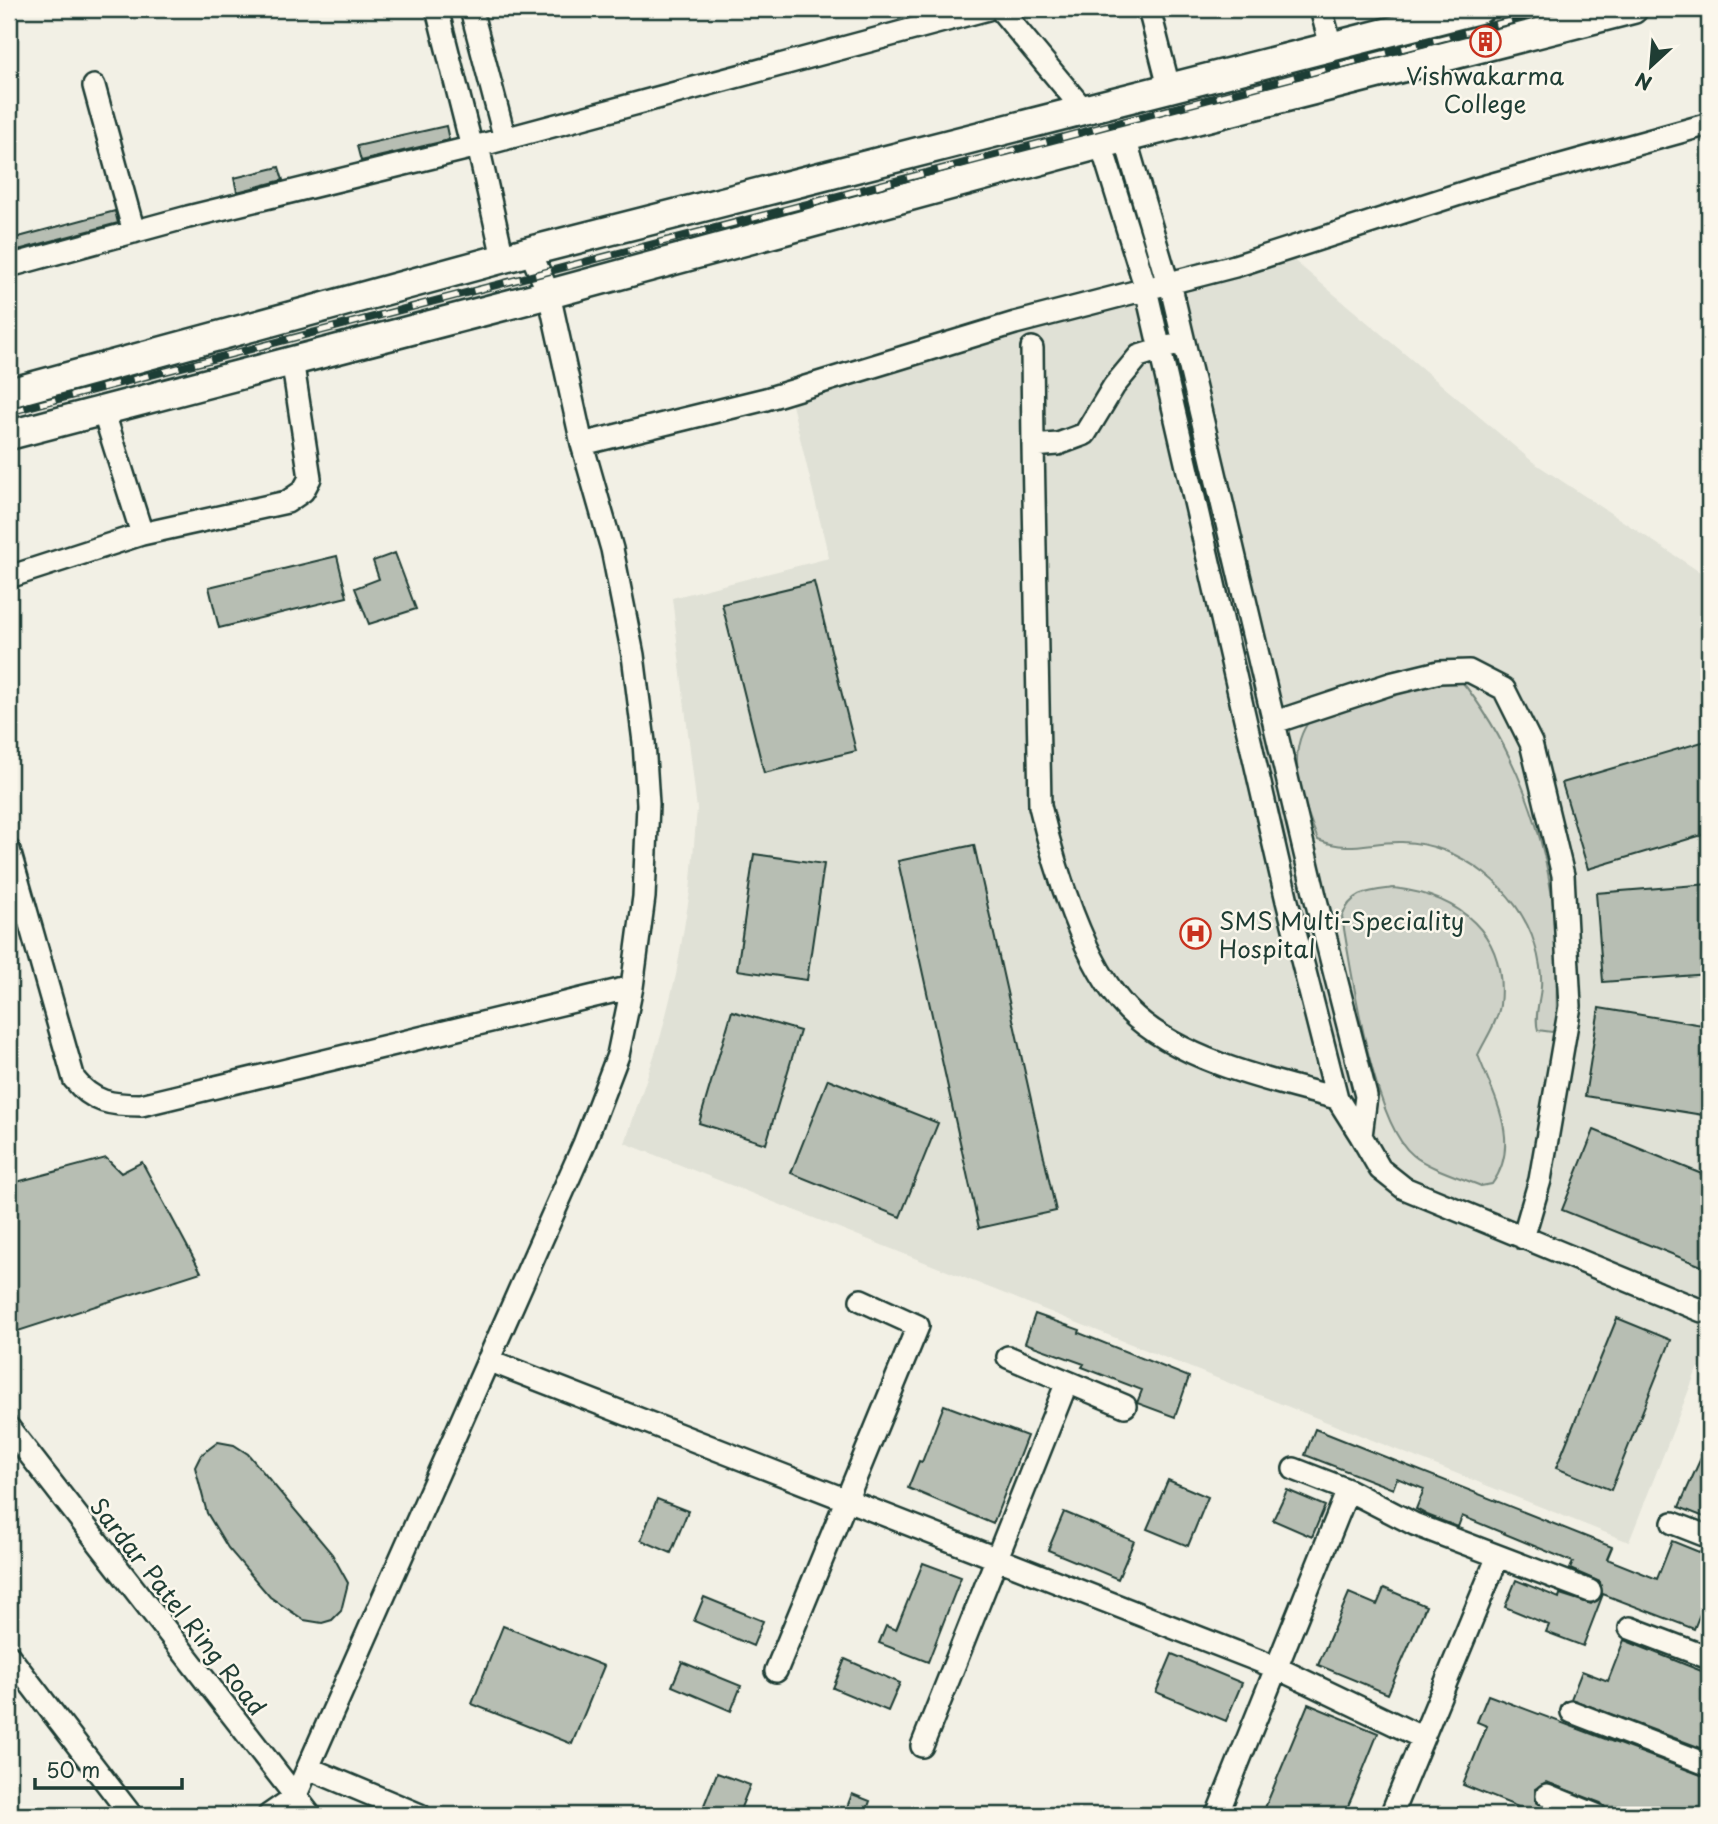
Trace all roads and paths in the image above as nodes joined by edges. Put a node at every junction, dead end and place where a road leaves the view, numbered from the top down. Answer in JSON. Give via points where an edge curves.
{"nodes":[{"id":1,"x":437,"y":9,"type":"edge"},
{"id":2,"x":471,"y":9,"type":"edge"},
{"id":3,"x":987,"y":9,"type":"edge"},
{"id":4,"x":1149,"y":9,"type":"edge"},
{"id":5,"x":1321,"y":9,"type":"edge"},
{"id":6,"x":1479,"y":9,"type":"edge"},
{"id":7,"x":1633,"y":9,"type":"edge"},
{"id":8,"x":1399,"y":18,"type":"edge"},
{"id":9,"x":1331,"y":46,"type":"junction"},
{"id":10,"x":94,"y":86,"type":"dead end"},
{"id":11,"x":1169,"y":87,"type":"junction"},
{"id":12,"x":1083,"y":109,"type":"junction"},
{"id":13,"x":1709,"y":124,"type":"edge"},
{"id":14,"x":505,"y":139,"type":"junction"},
{"id":15,"x":1113,"y":141,"type":"junction"},
{"id":16,"x":475,"y":147,"type":"junction"},
{"id":17,"x":134,"y":232,"type":"junction"},
{"id":18,"x":530,"y":251,"type":"junction"},
{"id":19,"x":503,"y":258,"type":"junction"},
{"id":20,"x":9,"y":266,"type":"edge"},
{"id":21,"x":1169,"y":283,"type":"junction"},
{"id":22,"x":1146,"y":289,"type":"junction"},
{"id":23,"x":549,"y":294,"type":"junction"},
{"id":24,"x":1183,"y":342,"type":"junction"},
{"id":25,"x":1032,"y":348,"type":"dead end"},
{"id":26,"x":1160,"y":349,"type":"junction"},
{"id":27,"x":292,"y":359,"type":"junction"},
{"id":28,"x":9,"y":393,"type":"edge"},
{"id":29,"x":103,"y":410,"type":"junction"},
{"id":30,"x":9,"y":435,"type":"edge"},
{"id":31,"x":582,"y":444,"type":"junction"},
{"id":32,"x":1034,"y":446,"type":"junction"},
{"id":33,"x":142,"y":534,"type":"junction"},
{"id":34,"x":9,"y":577,"type":"edge"},
{"id":35,"x":1275,"y":722,"type":"junction"},
{"id":36,"x":9,"y":850,"type":"edge"},
{"id":37,"x":1314,"y":890,"type":"junction"},
{"id":38,"x":1286,"y":896,"type":"junction"},
{"id":39,"x":632,"y":987,"type":"junction"},
{"id":40,"x":1337,"y":1098,"type":"junction"},
{"id":41,"x":1361,"y":1136,"type":"junction"},
{"id":42,"x":1524,"y":1238,"type":"junction"},
{"id":43,"x":861,"y":1300,"type":"dead end"},
{"id":44,"x":1702,"y":1311,"type":"dead end"},
{"id":45,"x":1008,"y":1357,"type":"dead end"},
{"id":46,"x":488,"y":1360,"type":"junction"},
{"id":47,"x":1067,"y":1382,"type":"junction"},
{"id":48,"x":1125,"y":1406,"type":"dead end"},
{"id":49,"x":9,"y":1428,"type":"edge"},
{"id":50,"x":1294,"y":1469,"type":"dead end"},
{"id":51,"x":1348,"y":1490,"type":"junction"},
{"id":52,"x":847,"y":1500,"type":"junction"},
{"id":53,"x":1673,"y":1523,"type":"dead end"},
{"id":54,"x":1709,"y":1537,"type":"edge"},
{"id":55,"x":1498,"y":1556,"type":"junction"},
{"id":56,"x":997,"y":1559,"type":"junction"},
{"id":57,"x":1590,"y":1591,"type":"dead end"},
{"id":58,"x":1630,"y":1628,"type":"dead end"},
{"id":59,"x":9,"y":1656,"type":"edge"},
{"id":60,"x":1709,"y":1658,"type":"edge"},
{"id":61,"x":1277,"y":1668,"type":"junction"},
{"id":62,"x":776,"y":1671,"type":"dead end"},
{"id":63,"x":1572,"y":1712,"type":"dead end"},
{"id":64,"x":1421,"y":1737,"type":"junction"},
{"id":65,"x":922,"y":1746,"type":"dead end"},
{"id":66,"x":1709,"y":1765,"type":"edge"},
{"id":67,"x":308,"y":1768,"type":"junction"},
{"id":68,"x":1546,"y":1795,"type":"dead end"},
{"id":69,"x":295,"y":1797,"type":"junction"},
{"id":70,"x":131,"y":1815,"type":"edge"},
{"id":71,"x":269,"y":1815,"type":"edge"},
{"id":72,"x":310,"y":1815,"type":"edge"},
{"id":73,"x":420,"y":1815,"type":"edge"},
{"id":74,"x":1217,"y":1815,"type":"edge"},
{"id":75,"x":1391,"y":1815,"type":"edge"},
{"id":76,"x":1596,"y":1815,"type":"edge"}],
"edges":[{"from":1,"to":16,"type":"street"},
{"from":2,"to":14,"type":"street"},
{"from":3,"to":12,"type":"street"},
{"from":3,"to":14,"type":"street"},
{"from":4,"to":11,"type":"street"},
{"from":5,"to":9,"type":"street"},
{"from":6,"to":8,"type":"main road"},
{"from":7,"to":15,"type":"main road"},
{"from":8,"to":9,"type":"main road"},
{"from":9,"to":11,"type":"main road"},
{"from":10,"to":17,"type":"street"},
{"from":11,"to":12,"type":"main road"},
{"from":12,"to":18,"type":"main road"},
{"from":13,"to":21,"type":"street"},
{"from":14,"to":16,"type":"street"},
{"from":15,"to":21,"type":"street"},
{"from":15,"to":22,"type":"street"},
{"from":15,"to":23,"type":"main road"},
{"from":16,"to":17,"type":"street"},
{"from":16,"to":19,"type":"street"},
{"from":17,"to":20,"type":"street"},
{"from":18,"to":19,"type":"main road"},
{"from":18,"to":23,"type":"street"},
{"from":19,"to":28,"type":"main road"},
{"from":21,"to":22,"type":"street"},
{"from":21,"to":24,"type":"street"},
{"from":22,"to":26,"type":"street"},
{"from":22,"to":31,"type":"street","via":[[1015,323],[766,399]]},
{"from":23,"to":27,"type":"main road"},
{"from":23,"to":31,"type":"street"},
{"from":24,"to":26,"type":"street"},
{"from":24,"to":35,"type":"street"},
{"from":25,"to":32,"type":"street"},
{"from":26,"to":32,"type":"street","via":[[1139,356],[1085,434],[1058,444]]},
{"from":26,"to":38,"type":"street"},
{"from":27,"to":29,"type":"main road"},
{"from":27,"to":33,"type":"street","via":[[310,478],[303,491],[287,502]]},
{"from":29,"to":30,"type":"main road"},
{"from":29,"to":33,"type":"street"},
{"from":31,"to":39,"type":"street","via":[[612,549],[644,742],[648,804],[644,897]]},
{"from":32,"to":40,"type":"street","via":[[1040,806],[1052,859],[1091,955],[1127,1009],[1160,1035],[1273,1082]]},
{"from":33,"to":34,"type":"street"},
{"from":35,"to":37,"type":"street"},
{"from":35,"to":42,"type":"street","via":[[1390,684],[1439,672],[1469,671],[1504,689],[1531,743],[1563,875],[1570,1006],[1540,1180]]},
{"from":36,"to":39,"type":"street","via":[[74,1079],[109,1105],[141,1105]]},
{"from":37,"to":38,"type":"street"},
{"from":37,"to":41,"type":"street","via":[[1366,1096]]},
{"from":38,"to":40,"type":"street"},
{"from":39,"to":46,"type":"street","via":[[618,1055],[584,1144]]},
{"from":40,"to":41,"type":"street"},
{"from":41,"to":42,"type":"street","via":[[1380,1169],[1404,1188]]},
{"from":42,"to":44,"type":"street"},
{"from":43,"to":52,"type":"street","via":[[918,1326]]},
{"from":45,"to":47,"type":"street"},
{"from":46,"to":52,"type":"street"},
{"from":46,"to":67,"type":"street"},
{"from":47,"to":48,"type":"street"},
{"from":47,"to":56,"type":"street"},
{"from":49,"to":69,"type":"street","name":"Sardar Patel Ring Road"},
{"from":50,"to":51,"type":"street"},
{"from":51,"to":55,"type":"street","via":[[1395,1516]]},
{"from":51,"to":61,"type":"street"},
{"from":52,"to":56,"type":"street"},
{"from":52,"to":62,"type":"street"},
{"from":53,"to":54,"type":"street"},
{"from":55,"to":57,"type":"street"},
{"from":55,"to":64,"type":"street"},
{"from":56,"to":61,"type":"street"},
{"from":56,"to":65,"type":"street"},
{"from":58,"to":60,"type":"street"},
{"from":59,"to":70,"type":"street"},
{"from":61,"to":64,"type":"street"},
{"from":61,"to":74,"type":"street"},
{"from":63,"to":66,"type":"street"},
{"from":64,"to":75,"type":"street"},
{"from":67,"to":69,"type":"street"},
{"from":67,"to":73,"type":"street"},
{"from":68,"to":76,"type":"street"},
{"from":69,"to":71,"type":"street"},
{"from":69,"to":72,"type":"street","name":"Sardar Patel Ring Road"}]}
